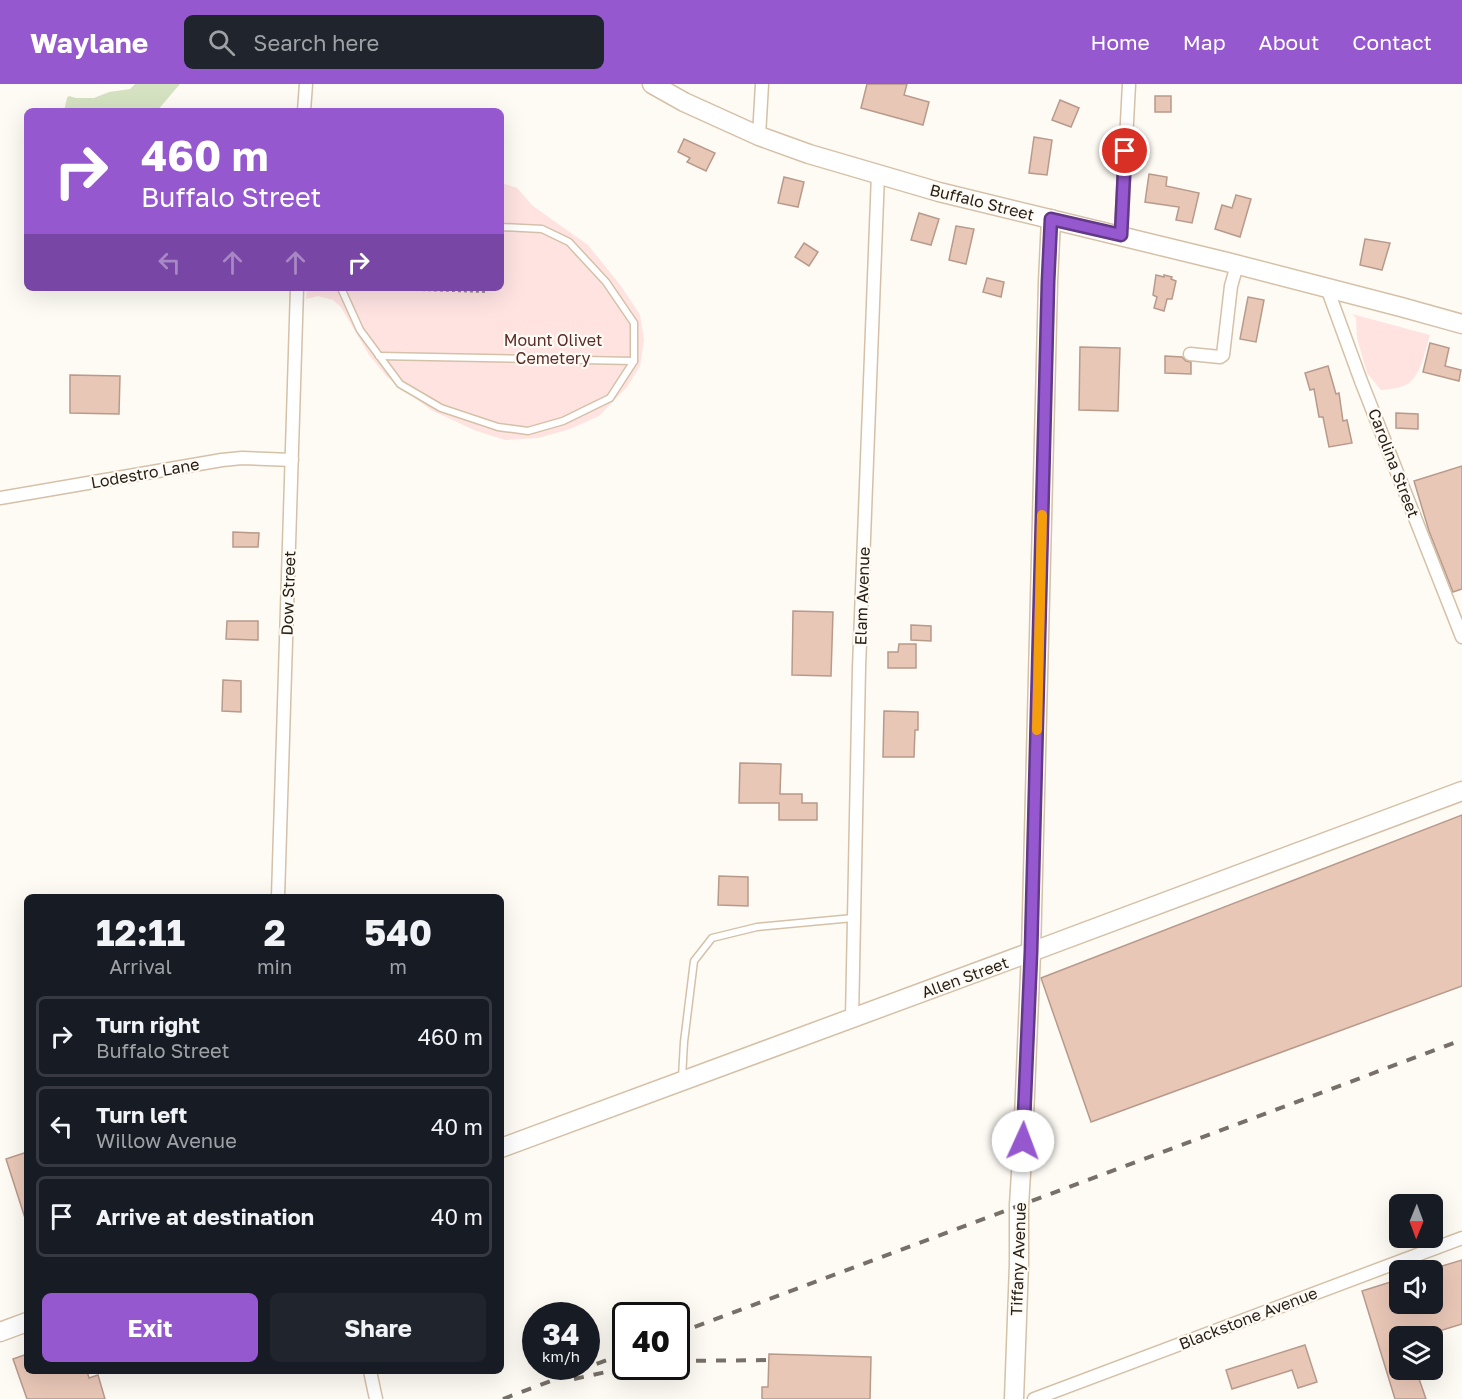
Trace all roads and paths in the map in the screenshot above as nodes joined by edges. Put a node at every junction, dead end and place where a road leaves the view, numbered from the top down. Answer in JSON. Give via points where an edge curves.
{"nodes":[{"id":1,"x":306,"y":84,"type":"edge"},
{"id":2,"x":652,"y":84,"type":"edge"},
{"id":3,"x":762,"y":84,"type":"edge"},
{"id":4,"x":1129,"y":84,"type":"edge"},
{"id":5,"x":304,"y":108,"type":"edge"},
{"id":6,"x":759,"y":136,"type":"junction"},
{"id":7,"x":878,"y":174,"type":"junction"},
{"id":8,"x":1051,"y":219,"type":"junction"},
{"id":9,"x":504,"y":227,"type":"edge"},
{"id":10,"x":1121,"y":235,"type":"junction"},
{"id":11,"x":1237,"y":265,"type":"junction"},
{"id":12,"x":1327,"y":288,"type":"junction"},
{"id":13,"x":297,"y":291,"type":"edge"},
{"id":14,"x":344,"y":291,"type":"edge"},
{"id":15,"x":452,"y":291,"type":"edge"},
{"id":16,"x":488,"y":292,"type":"dead end"},
{"id":17,"x":1462,"y":324,"type":"edge"},
{"id":18,"x":1190,"y":354,"type":"dead end"},
{"id":19,"x":380,"y":356,"type":"junction"},
{"id":20,"x":634,"y":362,"type":"junction"},
{"id":21,"x":292,"y":460,"type":"junction"},
{"id":22,"x":0,"y":498,"type":"edge"},
{"id":23,"x":1462,"y":637,"type":"edge"},
{"id":24,"x":1462,"y":791,"type":"edge"},
{"id":25,"x":278,"y":894,"type":"edge"},
{"id":26,"x":853,"y":918,"type":"junction"},
{"id":27,"x":1031,"y":952,"type":"junction"},
{"id":28,"x":852,"y":1019,"type":"junction"},
{"id":29,"x":682,"y":1082,"type":"junction"},
{"id":30,"x":504,"y":1147,"type":"edge"},
{"id":31,"x":1462,"y":1238,"type":"edge"},
{"id":32,"x":24,"y":1323,"type":"edge"},
{"id":33,"x":0,"y":1332,"type":"edge"},
{"id":34,"x":370,"y":1374,"type":"edge"},
{"id":35,"x":376,"y":1399,"type":"edge"},
{"id":36,"x":1014,"y":1399,"type":"edge"},
{"id":37,"x":1034,"y":1399,"type":"edge"}],
"edges":[{"from":1,"to":5,"type":"street"},
{"from":2,"to":6,"type":"street","name":"Buffalo Street"},
{"from":3,"to":6,"type":"street"},
{"from":4,"to":10,"type":"street"},
{"from":6,"to":7,"type":"street","name":"Buffalo Street"},
{"from":7,"to":8,"type":"street","name":"Buffalo Street"},
{"from":7,"to":26,"type":"street","name":"Elam Avenue"},
{"from":8,"to":10,"type":"street","name":"Buffalo Street"},
{"from":8,"to":27,"type":"street","name":"Tiffany Avenue"},
{"from":9,"to":20,"type":"lane","via":[[542,230],[569,242],[606,282],[634,323]]},
{"from":10,"to":11,"type":"street","name":"Buffalo Street"},
{"from":11,"to":12,"type":"street","name":"Buffalo Street"},
{"from":11,"to":18,"type":"street","via":[[1223,356]]},
{"from":12,"to":17,"type":"street","name":"Buffalo Street"},
{"from":12,"to":23,"type":"street","name":"Carolina Street"},
{"from":13,"to":21,"type":"street","name":"Dow Street"},
{"from":14,"to":19,"type":"lane","via":[[360,330]]},
{"from":15,"to":16,"type":"path"},
{"from":19,"to":20,"type":"lane"},
{"from":19,"to":20,"type":"lane","via":[[400,384],[441,408],[498,427],[528,431],[562,421],[610,398]]},
{"from":21,"to":22,"type":"street","name":"Lodestro Lane","via":[[222,460]]},
{"from":21,"to":25,"type":"street","name":"Dow Street"},
{"from":24,"to":27,"type":"street","name":"Allen Street"},
{"from":26,"to":28,"type":"street","name":"Elam Avenue"},
{"from":26,"to":29,"type":"lane","via":[[757,927],[712,938],[694,962]]},
{"from":27,"to":28,"type":"street","name":"Allen Street"},
{"from":27,"to":36,"type":"street","name":"Tiffany Avenue"},
{"from":28,"to":29,"type":"street","name":"Allen Street"},
{"from":29,"to":30,"type":"street","name":"Allen Street"},
{"from":31,"to":37,"type":"street","name":"Blackstone Avenue"},
{"from":32,"to":33,"type":"street"},
{"from":34,"to":35,"type":"street"}]}
